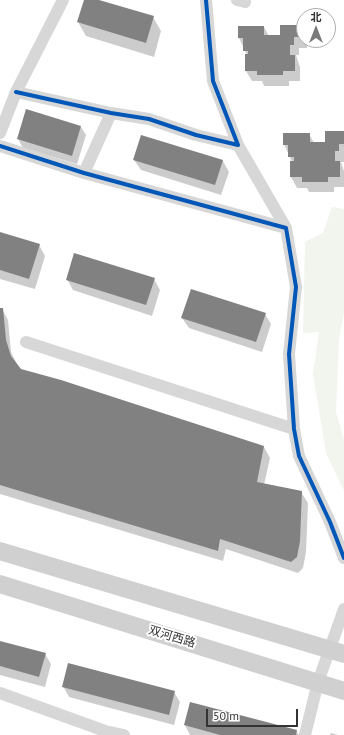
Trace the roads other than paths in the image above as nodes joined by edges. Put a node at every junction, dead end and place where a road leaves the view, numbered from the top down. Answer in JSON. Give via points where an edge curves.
{"nodes":[{"id":1,"x":63,"y":0,"type":"edge"},
{"id":2,"x":206,"y":0,"type":"edge"},
{"id":3,"x":16,"y":92,"type":"junction"},
{"id":4,"x":111,"y":113,"type":"junction"},
{"id":5,"x":0,"y":133,"type":"edge"},
{"id":6,"x":238,"y":145,"type":"junction"},
{"id":7,"x":0,"y":146,"type":"edge"},
{"id":8,"x":84,"y":173,"type":"junction"},
{"id":9,"x":286,"y":228,"type":"junction"},
{"id":10,"x":26,"y":342,"type":"dead end"},
{"id":11,"x":294,"y":429,"type":"junction"},
{"id":12,"x":0,"y":551,"type":"edge"},
{"id":13,"x":344,"y":558,"type":"edge"},
{"id":14,"x":0,"y":584,"type":"edge"},
{"id":15,"x":344,"y":609,"type":"edge"},
{"id":16,"x":337,"y":652,"type":"edge"},
{"id":17,"x":318,"y":682,"type":"junction"},
{"id":18,"x":344,"y":691,"type":"edge"},
{"id":19,"x":0,"y":692,"type":"edge"},
{"id":20,"x":124,"y":735,"type":"edge"},
{"id":21,"x":304,"y":735,"type":"edge"}],
"edges":[{"from":1,"to":3,"type":"street"},
{"from":2,"to":6,"type":"street","via":[[213,81]]},
{"from":3,"to":4,"type":"street"},
{"from":3,"to":5,"type":"street"},
{"from":4,"to":6,"type":"street","via":[[149,119],[196,135]]},
{"from":4,"to":8,"type":"street"},
{"from":6,"to":9,"type":"street"},
{"from":7,"to":8,"type":"street"},
{"from":8,"to":9,"type":"street"},
{"from":9,"to":11,"type":"street","via":[[296,287],[289,354]]},
{"from":10,"to":11,"type":"street"},
{"from":11,"to":13,"type":"street","via":[[299,456]]},
{"from":12,"to":16,"type":"street"},
{"from":14,"to":17,"type":"street","name":"双河西路"},
{"from":15,"to":16,"type":"street"},
{"from":16,"to":17,"type":"street"},
{"from":17,"to":18,"type":"street","name":"双河西路"},
{"from":17,"to":21,"type":"street"},
{"from":19,"to":20,"type":"street"}]}
